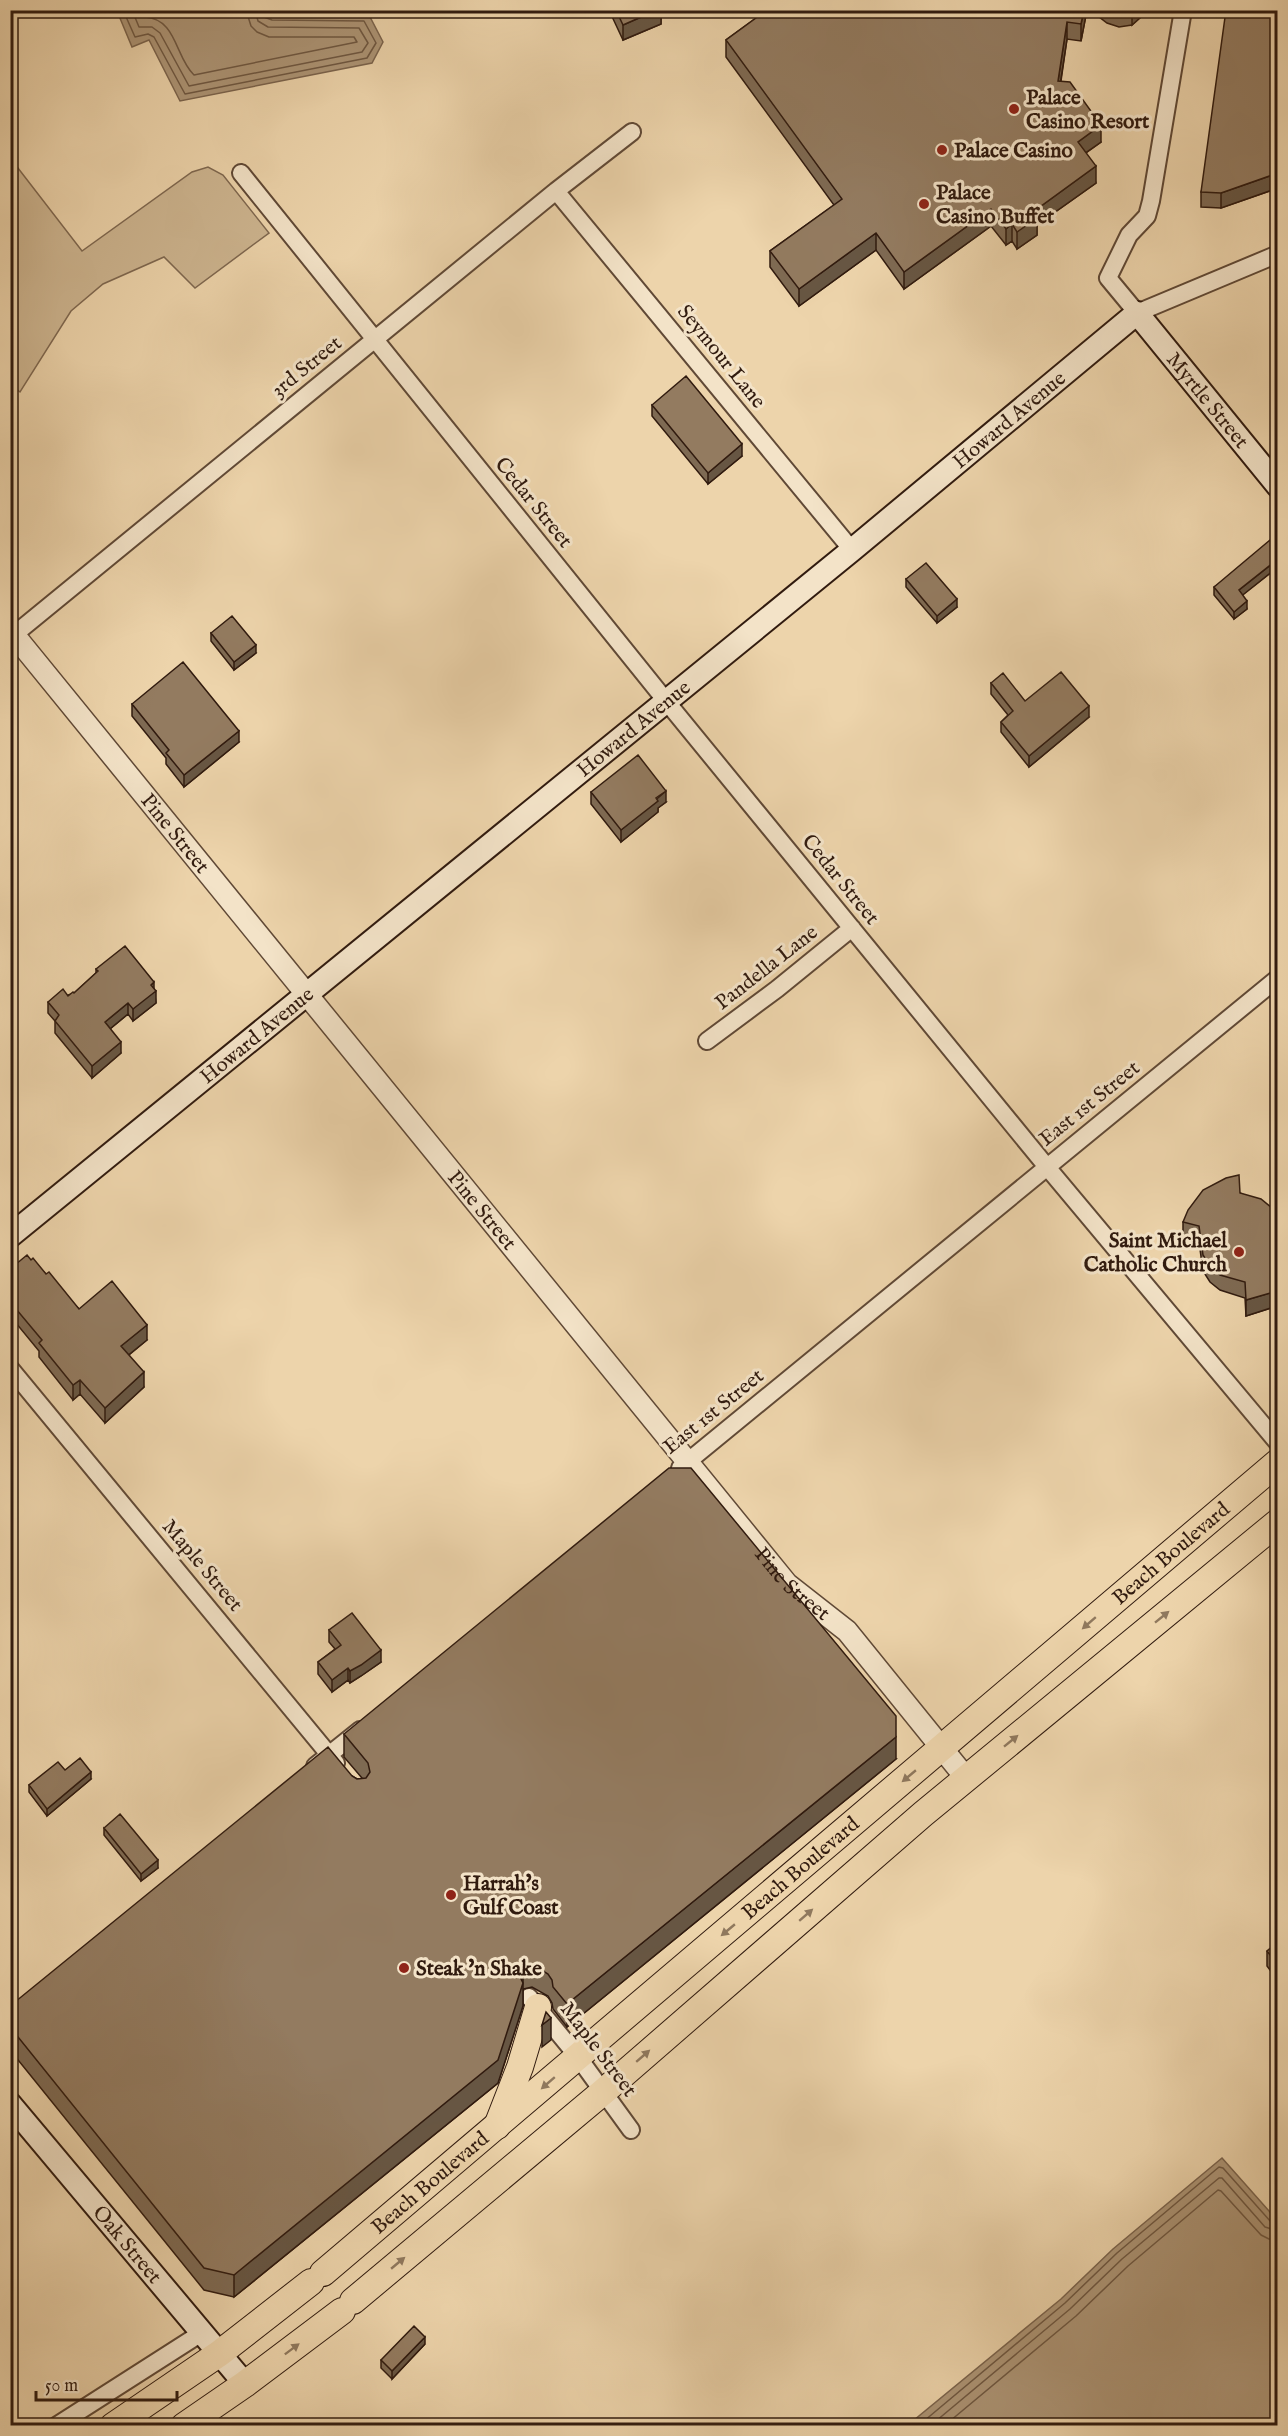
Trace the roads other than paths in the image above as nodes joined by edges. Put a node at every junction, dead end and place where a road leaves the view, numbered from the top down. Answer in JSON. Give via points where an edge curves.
{"nodes":[{"id":1,"x":1183,"y":10,"type":"edge"},
{"id":2,"x":632,"y":132,"type":"dead end"},
{"id":3,"x":241,"y":173,"type":"dead end"},
{"id":4,"x":556,"y":190,"type":"junction"},
{"id":5,"x":1278,"y":254,"type":"edge"},
{"id":6,"x":1137,"y":313,"type":"junction"},
{"id":7,"x":373,"y":340,"type":"junction"},
{"id":8,"x":1278,"y":486,"type":"edge"},
{"id":9,"x":852,"y":550,"type":"junction"},
{"id":10,"x":12,"y":634,"type":"edge"},
{"id":11,"x":666,"y":701,"type":"junction"},
{"id":12,"x":852,"y":928,"type":"junction"},
{"id":13,"x":1278,"y":978,"type":"edge"},
{"id":14,"x":307,"y":994,"type":"junction"},
{"id":15,"x":707,"y":1041,"type":"dead end"},
{"id":16,"x":1047,"y":1167,"type":"junction"},
{"id":17,"x":10,"y":1236,"type":"edge"},
{"id":18,"x":10,"y":1368,"type":"edge"},
{"id":19,"x":1278,"y":1443,"type":"edge"},
{"id":20,"x":688,"y":1461,"type":"junction"},
{"id":21,"x":1278,"y":1462,"type":"edge"},
{"id":22,"x":670,"y":1476,"type":"edge"},
{"id":23,"x":1278,"y":1522,"type":"edge"},
{"id":24,"x":376,"y":1717,"type":"edge"},
{"id":25,"x":942,"y":1749,"type":"junction"},
{"id":26,"x":330,"y":1755,"type":"junction"},
{"id":27,"x":345,"y":1773,"type":"edge"},
{"id":28,"x":303,"y":1777,"type":"edge"},
{"id":29,"x":966,"y":1778,"type":"junction"},
{"id":30,"x":534,"y":2002,"type":"joint"},
{"id":31,"x":578,"y":2057,"type":"junction"},
{"id":32,"x":603,"y":2092,"type":"junction"},
{"id":33,"x":10,"y":2104,"type":"edge"},
{"id":34,"x":496,"y":2128,"type":"junction"},
{"id":35,"x":631,"y":2130,"type":"dead end"},
{"id":36,"x":203,"y":2332,"type":"junction"},
{"id":37,"x":220,"y":2353,"type":"junction"},
{"id":38,"x":245,"y":2384,"type":"junction"},
{"id":39,"x":56,"y":2426,"type":"edge"},
{"id":40,"x":113,"y":2426,"type":"edge"},
{"id":41,"x":184,"y":2426,"type":"edge"}],
"edges":[{"from":1,"to":6,"type":"street","via":[[1147,216],[1129,235],[1108,278]]},
{"from":2,"to":4,"type":"street","name":"3rd Street"},
{"from":3,"to":7,"type":"street","name":"Cedar Street"},
{"from":4,"to":7,"type":"street","name":"3rd Street"},
{"from":4,"to":9,"type":"street","name":"Seymour Lane"},
{"from":5,"to":6,"type":"street","name":"Howard Avenue"},
{"from":6,"to":8,"type":"main road","name":"Myrtle Street"},
{"from":6,"to":9,"type":"main road","name":"Howard Avenue"},
{"from":7,"to":10,"type":"street","name":"3rd Street"},
{"from":7,"to":11,"type":"street","name":"Cedar Street"},
{"from":9,"to":11,"type":"main road","name":"Howard Avenue"},
{"from":10,"to":14,"type":"street","name":"Pine Street"},
{"from":11,"to":12,"type":"street","name":"Cedar Street"},
{"from":11,"to":14,"type":"main road","name":"Howard Avenue"},
{"from":12,"to":15,"type":"street","name":"Pandella Lane"},
{"from":12,"to":16,"type":"street","name":"Cedar Street"},
{"from":13,"to":16,"type":"street","name":"East 1st Street"},
{"from":14,"to":17,"type":"main road","name":"Howard Avenue"},
{"from":14,"to":20,"type":"street","name":"Pine Street"},
{"from":16,"to":19,"type":"street","name":"Cedar Street"},
{"from":16,"to":20,"type":"street","name":"East 1st Street"},
{"from":18,"to":26,"type":"street","name":"Maple Street"},
{"from":20,"to":22,"type":"street","name":"East 1st Street"},
{"from":20,"to":25,"type":"street","name":"Pine Street","via":[[787,1584],[847,1631]]},
{"from":21,"to":25,"type":"main road","name":"Beach Boulevard","one_way":true},
{"from":29,"to":23,"type":"main road","name":"Beach Boulevard","one_way":true},
{"from":24,"to":26,"type":"street"},
{"from":25,"to":29,"type":"street","name":"Pine Street"},
{"from":25,"to":31,"type":"main road","name":"Beach Boulevard","one_way":true},
{"from":26,"to":27,"type":"street","name":"Maple Street"},
{"from":26,"to":28,"type":"street"},
{"from":32,"to":29,"type":"main road","name":"Beach Boulevard","one_way":true},
{"from":30,"to":31,"type":"street","name":"Maple Street"},
{"from":30,"to":34,"type":"main road","via":[[520,2067]]},
{"from":31,"to":32,"type":"street","name":"Maple Street"},
{"from":31,"to":34,"type":"main road","name":"Beach Boulevard","one_way":true},
{"from":32,"to":35,"type":"street","name":"Maple Street"},
{"from":38,"to":32,"type":"main road","name":"Beach Boulevard","one_way":true,"via":[[347,2306]]},
{"from":33,"to":36,"type":"main road","name":"Oak Street"},
{"from":34,"to":37,"type":"main road","name":"Beach Boulevard"},
{"from":36,"to":37,"type":"main road","name":"Oak Street"},
{"from":36,"to":39,"type":"street"},
{"from":37,"to":38,"type":"main road","name":"Oak Street"},
{"from":37,"to":40,"type":"main road","name":"Beach Boulevard"},
{"from":38,"to":41,"type":"main road","name":"Beach Boulevard"}]}
